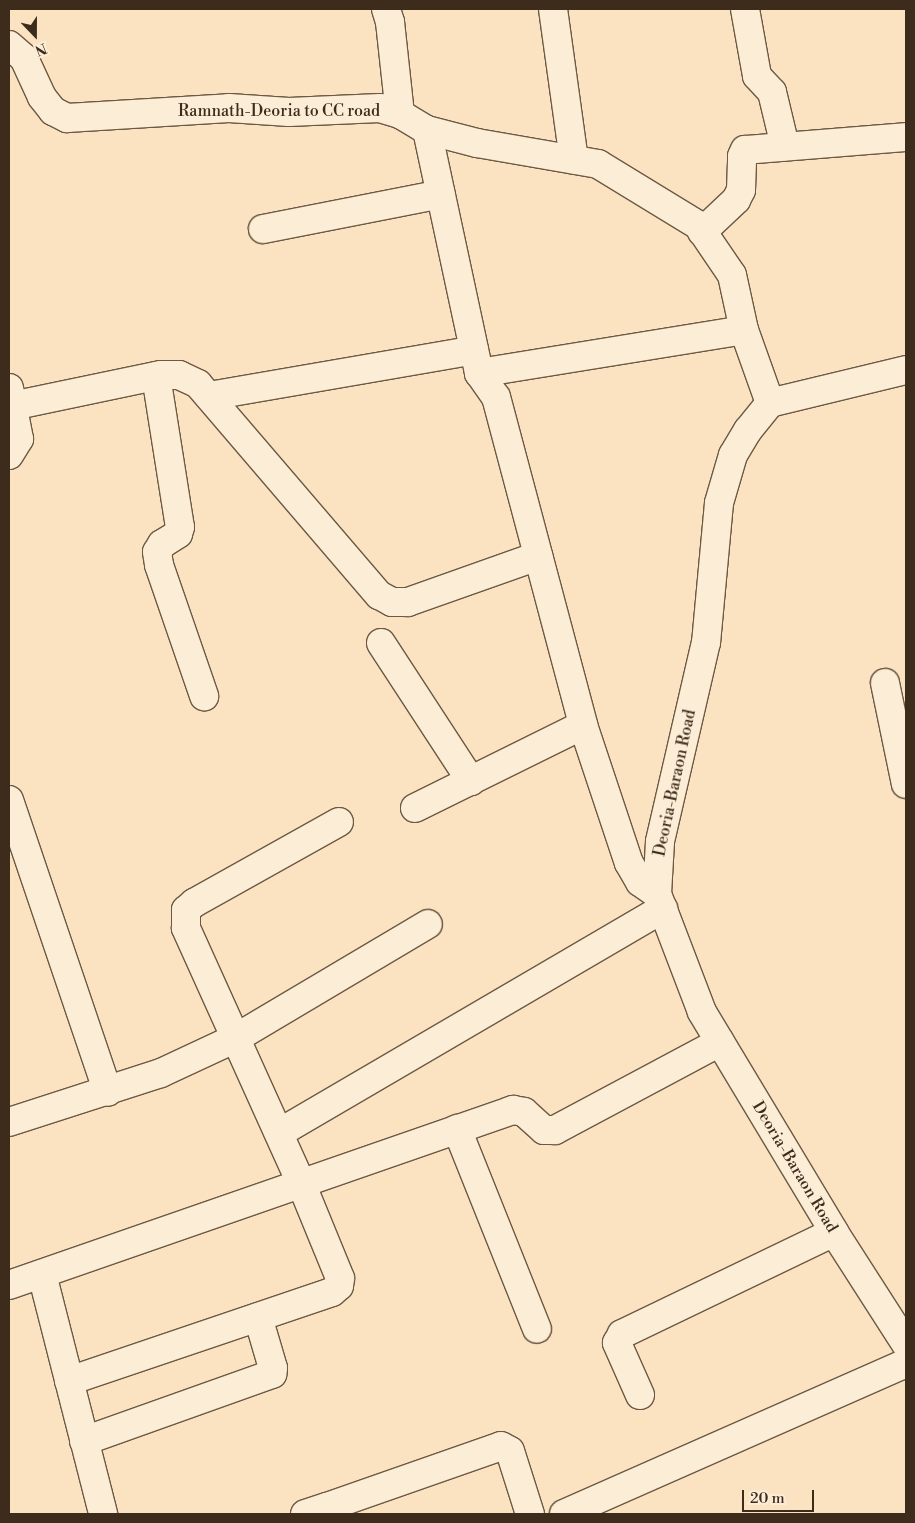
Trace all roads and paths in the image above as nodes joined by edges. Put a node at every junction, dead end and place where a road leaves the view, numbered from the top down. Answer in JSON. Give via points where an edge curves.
{"nodes":[{"id":1,"x":386,"y":9,"type":"edge"},
{"id":2,"x":553,"y":9,"type":"edge"},
{"id":3,"x":745,"y":9,"type":"edge"},
{"id":4,"x":9,"y":45,"type":"edge"},
{"id":5,"x":400,"y":114,"type":"junction"},
{"id":6,"x":427,"y":130,"type":"junction"},
{"id":7,"x":906,"y":136,"type":"edge"},
{"id":8,"x":785,"y":146,"type":"junction"},
{"id":9,"x":574,"y":160,"type":"junction"},
{"id":10,"x":441,"y":194,"type":"junction"},
{"id":11,"x":263,"y":229,"type":"dead end"},
{"id":12,"x":702,"y":232,"type":"junction"},
{"id":13,"x":744,"y":330,"type":"junction"},
{"id":14,"x":477,"y":362,"type":"junction"},
{"id":15,"x":906,"y":370,"type":"edge"},
{"id":16,"x":156,"y":376,"type":"junction"},
{"id":17,"x":209,"y":396,"type":"junction"},
{"id":18,"x":11,"y":397,"type":"edge"},
{"id":19,"x":770,"y":403,"type":"junction"},
{"id":20,"x":9,"y":455,"type":"edge"},
{"id":21,"x":538,"y":556,"type":"junction"},
{"id":22,"x":381,"y":643,"type":"dead end"},
{"id":23,"x":885,"y":683,"type":"dead end"},
{"id":24,"x":204,"y":696,"type":"dead end"},
{"id":25,"x":583,"y":725,"type":"junction"},
{"id":26,"x":470,"y":781,"type":"junction"},
{"id":27,"x":906,"y":784,"type":"edge"},
{"id":28,"x":9,"y":800,"type":"edge"},
{"id":29,"x":415,"y":808,"type":"dead end"},
{"id":30,"x":339,"y":822,"type":"dead end"},
{"id":31,"x":660,"y":902,"type":"junction"},
{"id":32,"x":428,"y":924,"type":"dead end"},
{"id":33,"x":236,"y":1038,"type":"junction"},
{"id":34,"x":720,"y":1042,"type":"junction"},
{"id":35,"x":108,"y":1092,"type":"junction"},
{"id":36,"x":9,"y":1122,"type":"edge"},
{"id":37,"x":457,"y":1129,"type":"junction"},
{"id":38,"x":279,"y":1133,"type":"junction"},
{"id":39,"x":301,"y":1184,"type":"junction"},
{"id":40,"x":834,"y":1232,"type":"junction"},
{"id":41,"x":42,"y":1274,"type":"junction"},
{"id":42,"x":9,"y":1285,"type":"edge"},
{"id":43,"x":258,"y":1317,"type":"junction"},
{"id":44,"x":536,"y":1329,"type":"dead end"},
{"id":45,"x":906,"y":1344,"type":"edge"},
{"id":46,"x":906,"y":1363,"type":"edge"},
{"id":47,"x":69,"y":1382,"type":"junction"},
{"id":48,"x":640,"y":1395,"type":"dead end"},
{"id":49,"x":84,"y":1441,"type":"junction"},
{"id":50,"x":321,"y":1512,"type":"edge"},
{"id":51,"x":103,"y":1514,"type":"edge"},
{"id":52,"x":530,"y":1514,"type":"edge"},
{"id":53,"x":564,"y":1514,"type":"edge"}],
"edges":[{"from":1,"to":5,"type":"street"},
{"from":2,"to":9,"type":"street"},
{"from":3,"to":8,"type":"street","via":[[757,76],[772,92]]},
{"from":4,"to":5,"type":"street","name":"Ramnath-Deoria to CC road","via":[[24,58],[42,98],[53,111],[67,118],[230,108],[289,112],[380,108]]},
{"from":5,"to":6,"type":"street","name":"Ramnath-Deoria to CC road"},
{"from":6,"to":9,"type":"street","name":"Ramnath-Deoria to CC road","via":[[477,143]]},
{"from":6,"to":10,"type":"street"},
{"from":7,"to":8,"type":"street"},
{"from":8,"to":12,"type":"street","via":[[745,150],[741,190],[736,200]]},
{"from":9,"to":12,"type":"street","name":"Ramnath-Deoria to CC road","via":[[598,164],[698,225]]},
{"from":10,"to":11,"type":"street"},
{"from":10,"to":14,"type":"street"},
{"from":12,"to":13,"type":"street","name":"Ramnath-Deoria to CC road","via":[[732,275]]},
{"from":13,"to":14,"type":"street"},
{"from":13,"to":19,"type":"street","name":"Ramnath-Deoria to CC road"},
{"from":14,"to":17,"type":"street"},
{"from":14,"to":21,"type":"street","via":[[496,397]]},
{"from":15,"to":19,"type":"street"},
{"from":16,"to":17,"type":"street","via":[[179,375],[198,384]]},
{"from":16,"to":18,"type":"street"},
{"from":16,"to":24,"type":"street","via":[[180,528],[178,534],[162,544],[158,552],[159,565]]},
{"from":17,"to":21,"type":"street","via":[[380,595],[392,602],[408,602]]},
{"from":18,"to":20,"type":"street","via":[[19,440]]},
{"from":19,"to":31,"type":"street","name":"Deoria-Baraon Road","via":[[733,455],[719,503],[706,642],[660,842]]},
{"from":21,"to":25,"type":"street"},
{"from":22,"to":26,"type":"street"},
{"from":23,"to":27,"type":"street"},
{"from":25,"to":26,"type":"street"},
{"from":25,"to":31,"type":"street","via":[[629,863],[640,882]]},
{"from":26,"to":29,"type":"street"},
{"from":28,"to":35,"type":"street"},
{"from":30,"to":33,"type":"street","via":[[186,910],[186,928]]},
{"from":31,"to":34,"type":"street","name":"Deoria-Baraon Road","via":[[702,1012]]},
{"from":31,"to":38,"type":"street"},
{"from":32,"to":33,"type":"street"},
{"from":33,"to":35,"type":"street","via":[[162,1073]]},
{"from":33,"to":38,"type":"street"},
{"from":34,"to":37,"type":"street","via":[[555,1130],[544,1130],[524,1112],[513,1110]]},
{"from":34,"to":40,"type":"street","name":"Deoria-Baraon Road"},
{"from":35,"to":36,"type":"street"},
{"from":37,"to":39,"type":"street"},
{"from":37,"to":44,"type":"street"},
{"from":38,"to":39,"type":"street"},
{"from":39,"to":41,"type":"street"},
{"from":39,"to":43,"type":"street","via":[[340,1278],[339,1286],[332,1292]]},
{"from":40,"to":45,"type":"street","name":"Deoria-Baraon Road"},
{"from":40,"to":48,"type":"street","via":[[622,1334],[618,1343]]},
{"from":41,"to":42,"type":"street"},
{"from":41,"to":47,"type":"street"},
{"from":43,"to":47,"type":"street"},
{"from":43,"to":49,"type":"street","via":[[272,1374]]},
{"from":46,"to":53,"type":"street"},
{"from":47,"to":49,"type":"street"},
{"from":49,"to":51,"type":"street"},
{"from":50,"to":52,"type":"street","via":[[502,1446],[510,1451]]}]}
